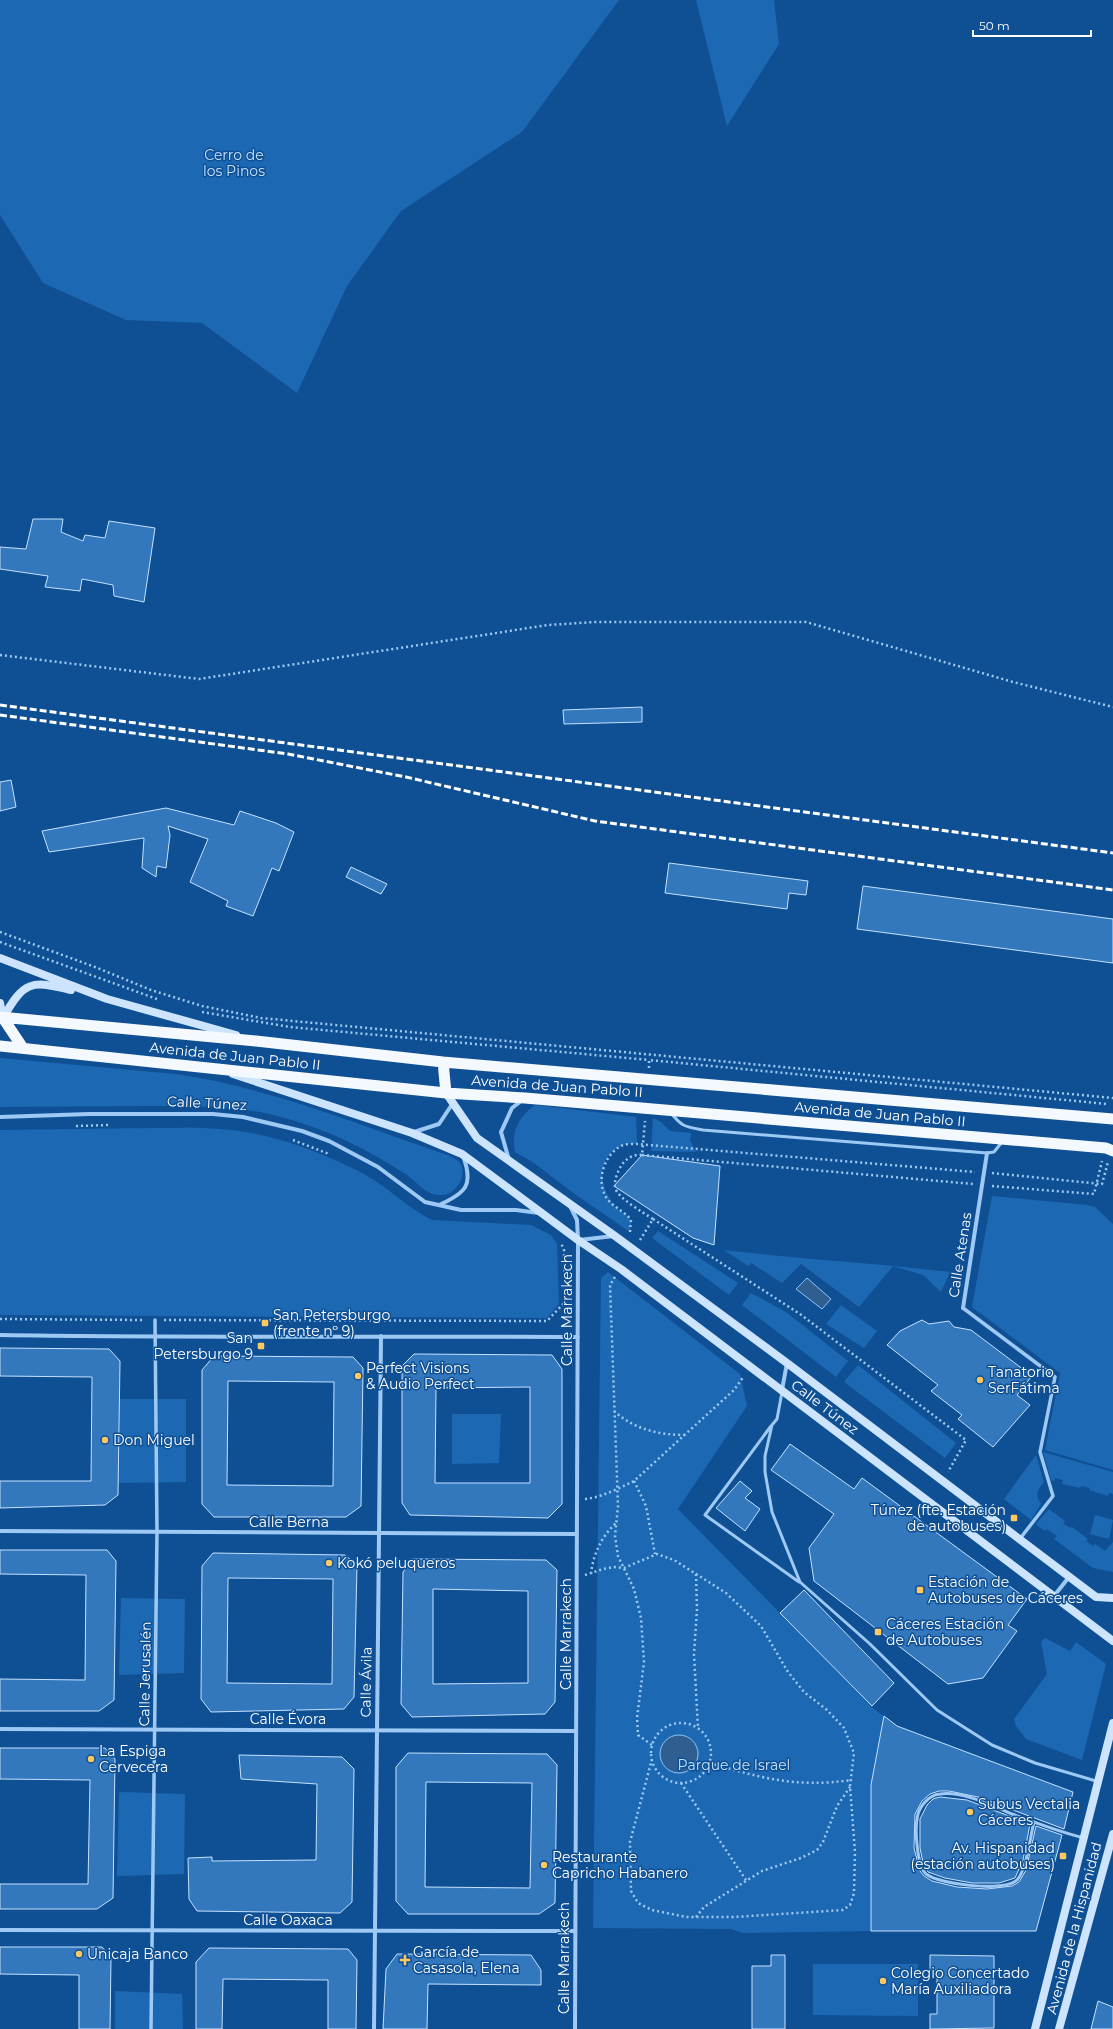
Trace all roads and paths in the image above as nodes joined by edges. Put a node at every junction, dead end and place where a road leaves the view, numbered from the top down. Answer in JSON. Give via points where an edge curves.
{"nodes":[{"id":1,"x":0,"y":655,"type":"edge"},
{"id":2,"x":1113,"y":707,"type":"edge"},
{"id":3,"x":0,"y":932,"type":"edge"},
{"id":4,"x":0,"y":942,"type":"edge"},
{"id":5,"x":0,"y":958,"type":"edge"},
{"id":6,"x":107,"y":999,"type":"junction"},
{"id":7,"x":159,"y":1000,"type":"dead end"},
{"id":8,"x":0,"y":1003,"type":"edge"},
{"id":9,"x":200,"y":1011,"type":"dead end"},
{"id":10,"x":2,"y":1018,"type":"edge"},
{"id":11,"x":256,"y":1041,"type":"junction"},
{"id":12,"x":0,"y":1046,"type":"edge"},
{"id":13,"x":23,"y":1048,"type":"junction"},
{"id":14,"x":649,"y":1060,"type":"junction"},
{"id":15,"x":443,"y":1062,"type":"junction"},
{"id":16,"x":221,"y":1070,"type":"junction"},
{"id":17,"x":648,"y":1079,"type":"junction"},
{"id":18,"x":446,"y":1093,"type":"junction"},
{"id":19,"x":525,"y":1098,"type":"junction"},
{"id":20,"x":1113,"y":1098,"type":"edge"},
{"id":21,"x":453,"y":1103,"type":"junction"},
{"id":22,"x":1113,"y":1106,"type":"edge"},
{"id":23,"x":646,"y":1108,"type":"junction"},
{"id":24,"x":669,"y":1110,"type":"junction"},
{"id":25,"x":0,"y":1117,"type":"edge"},
{"id":26,"x":1113,"y":1119,"type":"edge"},
{"id":27,"x":114,"y":1125,"type":"dead end"},
{"id":28,"x":68,"y":1126,"type":"dead end"},
{"id":29,"x":412,"y":1133,"type":"junction"},
{"id":30,"x":288,"y":1138,"type":"dead end"},
{"id":31,"x":1005,"y":1140,"type":"junction"},
{"id":32,"x":1110,"y":1150,"type":"edge"},
{"id":33,"x":987,"y":1153,"type":"junction"},
{"id":34,"x":330,"y":1154,"type":"dead end"},
{"id":35,"x":462,"y":1154,"type":"junction"},
{"id":36,"x":642,"y":1155,"type":"junction"},
{"id":37,"x":509,"y":1160,"type":"junction"},
{"id":38,"x":984,"y":1172,"type":"junction"},
{"id":39,"x":1097,"y":1182,"type":"junction"},
{"id":40,"x":982,"y":1185,"type":"junction"},
{"id":41,"x":569,"y":1204,"type":"junction"},
{"id":42,"x":439,"y":1205,"type":"junction"},
{"id":43,"x":545,"y":1214,"type":"junction"},
{"id":44,"x":653,"y":1219,"type":"junction"},
{"id":45,"x":615,"y":1236,"type":"junction"},
{"id":46,"x":559,"y":1238,"type":"dead end"},
{"id":47,"x":578,"y":1240,"type":"junction"},
{"id":48,"x":634,"y":1250,"type":"junction"},
{"id":49,"x":621,"y":1269,"type":"junction"},
{"id":50,"x":963,"y":1308,"type":"joint"},
{"id":51,"x":0,"y":1319,"type":"edge"},
{"id":52,"x":155,"y":1320,"type":"junction"},
{"id":53,"x":0,"y":1335,"type":"edge"},
{"id":54,"x":381,"y":1336,"type":"junction"},
{"id":55,"x":578,"y":1336,"type":"junction"},
{"id":56,"x":155,"y":1338,"type":"junction"},
{"id":57,"x":787,"y":1363,"type":"junction"},
{"id":58,"x":750,"y":1367,"type":"junction"},
{"id":59,"x":782,"y":1390,"type":"junction"},
{"id":60,"x":614,"y":1410,"type":"junction"},
{"id":61,"x":772,"y":1425,"type":"junction"},
{"id":62,"x":685,"y":1435,"type":"junction"},
{"id":63,"x":634,"y":1480,"type":"junction"},
{"id":64,"x":942,"y":1482,"type":"junction"},
{"id":65,"x":617,"y":1489,"type":"junction"},
{"id":66,"x":577,"y":1499,"type":"junction"},
{"id":67,"x":616,"y":1522,"type":"junction"},
{"id":68,"x":0,"y":1531,"type":"edge"},
{"id":69,"x":157,"y":1532,"type":"junction"},
{"id":70,"x":379,"y":1533,"type":"junction"},
{"id":71,"x":577,"y":1534,"type":"junction"},
{"id":72,"x":1020,"y":1540,"type":"junction"},
{"id":73,"x":655,"y":1555,"type":"junction"},
{"id":74,"x":624,"y":1568,"type":"junction"},
{"id":75,"x":591,"y":1574,"type":"junction"},
{"id":76,"x":696,"y":1574,"type":"junction"},
{"id":77,"x":577,"y":1576,"type":"junction"},
{"id":78,"x":1069,"y":1577,"type":"junction"},
{"id":79,"x":800,"y":1582,"type":"junction"},
{"id":80,"x":1054,"y":1597,"type":"junction"},
{"id":81,"x":1113,"y":1598,"type":"edge"},
{"id":82,"x":1113,"y":1642,"type":"edge"},
{"id":83,"x":1113,"y":1723,"type":"edge"},
{"id":84,"x":698,"y":1728,"type":"junction"},
{"id":85,"x":0,"y":1729,"type":"edge"},
{"id":86,"x":155,"y":1730,"type":"junction"},
{"id":87,"x":377,"y":1730,"type":"junction"},
{"id":88,"x":576,"y":1731,"type":"junction"},
{"id":89,"x":652,"y":1745,"type":"junction"},
{"id":90,"x":652,"y":1759,"type":"junction"},
{"id":91,"x":709,"y":1763,"type":"junction"},
{"id":92,"x":852,"y":1780,"type":"junction"},
{"id":93,"x":681,"y":1782,"type":"junction"},
{"id":94,"x":1098,"y":1782,"type":"junction"},
{"id":95,"x":850,"y":1786,"type":"junction"},
{"id":96,"x":1034,"y":1822,"type":"junction"},
{"id":97,"x":1113,"y":1834,"type":"edge"},
{"id":98,"x":1084,"y":1838,"type":"junction"},
{"id":99,"x":746,"y":1880,"type":"junction"},
{"id":100,"x":696,"y":1917,"type":"junction"},
{"id":101,"x":0,"y":1930,"type":"edge"},
{"id":102,"x":153,"y":1930,"type":"junction"},
{"id":103,"x":375,"y":1931,"type":"junction"},
{"id":104,"x":575,"y":1931,"type":"junction"},
{"id":105,"x":151,"y":2029,"type":"edge"},
{"id":106,"x":374,"y":2029,"type":"edge"},
{"id":107,"x":575,"y":2029,"type":"edge"},
{"id":108,"x":1035,"y":2029,"type":"edge"},
{"id":109,"x":1059,"y":2029,"type":"edge"}],
"edges":[{"from":1,"to":2,"type":"path","via":[[199,679],[548,625],[595,622],[806,622],[1013,682]]},
{"from":3,"to":20,"type":"path","via":[[95,966],[150,990],[202,1006],[261,1018]]},
{"from":4,"to":7,"type":"path"},
{"from":5,"to":6,"type":"main road"},
{"from":6,"to":10,"type":"main road","via":[[39,983],[23,989]]},
{"from":6,"to":11,"type":"main road"},
{"from":8,"to":10,"type":"main road"},
{"from":9,"to":14,"type":"path","via":[[277,1025]]},
{"from":10,"to":11,"type":"highway","name":"Avenida de Juan Pablo II"},
{"from":10,"to":13,"type":"highway"},
{"from":11,"to":15,"type":"highway","name":"Avenida de Juan Pablo II"},
{"from":12,"to":13,"type":"highway","name":"Avenida de Juan Pablo II"},
{"from":13,"to":16,"type":"highway","name":"Avenida de Juan Pablo II"},
{"from":14,"to":17,"type":"path"},
{"from":14,"to":22,"type":"path","via":[[1104,1103]]},
{"from":15,"to":17,"type":"highway","name":"Avenida de Juan Pablo II"},
{"from":15,"to":18,"type":"highway"},
{"from":16,"to":18,"type":"highway","name":"Avenida de Juan Pablo II"},
{"from":16,"to":29,"type":"main road","name":"Calle Túnez"},
{"from":17,"to":26,"type":"highway","name":"Avenida de Juan Pablo II"},
{"from":18,"to":19,"type":"highway","name":"Avenida de Juan Pablo II"},
{"from":18,"to":21,"type":"main road","name":"Calle Túnez"},
{"from":19,"to":23,"type":"highway","name":"Avenida de Juan Pablo II"},
{"from":19,"to":37,"type":"street","via":[[512,1108],[501,1132]]},
{"from":21,"to":29,"type":"street","via":[[439,1124]]},
{"from":21,"to":37,"type":"main road","name":"Calle Túnez","via":[[476,1138]]},
{"from":23,"to":24,"type":"highway","name":"Avenida de Juan Pablo II"},
{"from":23,"to":36,"type":"path"},
{"from":24,"to":31,"type":"highway","name":"Avenida de Juan Pablo II"},
{"from":24,"to":33,"type":"lane","via":[[680,1124],[687,1127]]},
{"from":25,"to":42,"type":"street","name":"Calle Túnez","via":[[213,1114],[262,1120],[302,1131],[346,1150],[378,1167],[425,1202]]},
{"from":27,"to":28,"type":"path"},
{"from":29,"to":35,"type":"main road","name":"Calle Túnez"},
{"from":30,"to":34,"type":"path"},
{"from":31,"to":32,"type":"highway","name":"Avenida de Juan Pablo II"},
{"from":31,"to":33,"type":"lane","via":[[994,1152]]},
{"from":32,"to":39,"type":"path"},
{"from":32,"to":39,"type":"path","via":[[1102,1184]]},
{"from":33,"to":38,"type":"street","name":"Calle Atenas"},
{"from":35,"to":42,"type":"street","via":[[470,1173],[466,1187],[454,1198]]},
{"from":35,"to":43,"type":"main road","name":"Calle Túnez"},
{"from":36,"to":40,"type":"path"},
{"from":36,"to":44,"type":"path","via":[[629,1158],[623,1163],[614,1186],[618,1193]]},
{"from":37,"to":41,"type":"main road","name":"Calle Túnez"},
{"from":38,"to":39,"type":"path"},
{"from":38,"to":40,"type":"street","name":"Calle Atenas"},
{"from":38,"to":48,"type":"path","via":[[637,1144],[622,1146],[610,1156],[602,1169],[602,1185],[606,1197],[631,1220],[630,1232],[636,1240]]},
{"from":39,"to":40,"type":"path","via":[[1094,1194]]},
{"from":40,"to":50,"type":"street","name":"Calle Atenas"},
{"from":41,"to":45,"type":"main road","name":"Calle Túnez"},
{"from":41,"to":47,"type":"street","name":"Calle Túnez","via":[[577,1220]]},
{"from":42,"to":43,"type":"street","name":"Calle Túnez","via":[[461,1210],[516,1210]]},
{"from":43,"to":47,"type":"main road","name":"Calle Túnez"},
{"from":44,"to":48,"type":"path"},
{"from":44,"to":64,"type":"path","via":[[800,1314],[966,1440]]},
{"from":45,"to":47,"type":"street"},
{"from":45,"to":48,"type":"main road","name":"Calle Túnez"},
{"from":46,"to":52,"type":"path","via":[[564,1250],[566,1302],[547,1321]]},
{"from":47,"to":49,"type":"main road","name":"Calle Túnez"},
{"from":47,"to":55,"type":"street","name":"Calle Marrakech"},
{"from":48,"to":57,"type":"main road","name":"Calle Túnez"},
{"from":49,"to":58,"type":"main road","name":"Calle Túnez"},
{"from":49,"to":60,"type":"path","via":[[610,1285]]},
{"from":50,"to":72,"type":"street","name":"Calle Atenas","via":[[1055,1376],[1040,1452],[1053,1496]]},
{"from":51,"to":52,"type":"path"},
{"from":52,"to":56,"type":"street","name":"Calle Jerusalén"},
{"from":53,"to":56,"type":"street"},
{"from":54,"to":55,"type":"street"},
{"from":54,"to":56,"type":"street"},
{"from":54,"to":70,"type":"street","name":"Calle Ávila"},
{"from":55,"to":66,"type":"street","name":"Calle Marrakech"},
{"from":56,"to":69,"type":"street","name":"Calle Jerusalén"},
{"from":57,"to":59,"type":"street"},
{"from":57,"to":64,"type":"main road","name":"Calle Túnez"},
{"from":58,"to":59,"type":"main road","name":"Calle Túnez"},
{"from":58,"to":62,"type":"path","via":[[734,1390]]},
{"from":59,"to":61,"type":"lane","via":[[777,1419]]},
{"from":59,"to":80,"type":"main road","name":"Calle Túnez"},
{"from":60,"to":62,"type":"path","via":[[623,1419],[640,1428],[669,1435]]},
{"from":60,"to":65,"type":"path"},
{"from":61,"to":79,"type":"lane","via":[[765,1472],[772,1512]]},
{"from":61,"to":79,"type":"lane","via":[[705,1515]]},
{"from":62,"to":63,"type":"path"},
{"from":63,"to":65,"type":"path"},
{"from":63,"to":73,"type":"path","via":[[646,1506]]},
{"from":64,"to":72,"type":"main road","name":"Calle Túnez"},
{"from":65,"to":66,"type":"path","via":[[594,1498]]},
{"from":65,"to":67,"type":"path"},
{"from":66,"to":71,"type":"street","name":"Calle Marrakech"},
{"from":67,"to":74,"type":"path","via":[[618,1556]]},
{"from":67,"to":75,"type":"path","via":[[593,1556]]},
{"from":68,"to":69,"type":"street","name":"Calle Berna"},
{"from":69,"to":70,"type":"street","name":"Calle Berna"},
{"from":69,"to":86,"type":"street","name":"Calle Jerusalén"},
{"from":70,"to":71,"type":"street","name":"Calle Berna"},
{"from":70,"to":87,"type":"street","name":"Calle Ávila"},
{"from":71,"to":77,"type":"street","name":"Calle Marrakech"},
{"from":72,"to":78,"type":"main road","name":"Calle Túnez"},
{"from":73,"to":74,"type":"path"},
{"from":73,"to":76,"type":"path","via":[[674,1560]]},
{"from":74,"to":75,"type":"path","via":[[614,1567]]},
{"from":74,"to":89,"type":"path","via":[[634,1589],[641,1618],[644,1662],[637,1718],[638,1735]]},
{"from":75,"to":77,"type":"path"},
{"from":76,"to":84,"type":"path","via":[[694,1654]]},
{"from":76,"to":92,"type":"path","via":[[726,1593],[761,1626],[788,1672],[804,1692],[827,1710],[844,1728],[854,1753]]},
{"from":77,"to":88,"type":"street","name":"Calle Marrakech"},
{"from":78,"to":80,"type":"street"},
{"from":78,"to":81,"type":"main road","name":"Calle Túnez","via":[[1096,1597]]},
{"from":79,"to":94,"type":"lane","via":[[870,1644],[937,1710],[992,1745],[1035,1764]]},
{"from":80,"to":82,"type":"main road","name":"Calle Túnez"},
{"from":83,"to":94,"type":"main road","name":"Avenida de la Hispanidad"},
{"from":84,"to":89,"type":"path","via":[[685,1723],[674,1723],[661,1730]]},
{"from":84,"to":91,"type":"path","via":[[708,1740],[711,1750]]},
{"from":85,"to":86,"type":"street","name":"Calle Évora"},
{"from":86,"to":87,"type":"street","name":"Calle Évora"},
{"from":86,"to":102,"type":"street","name":"Calle Jerusalén"},
{"from":87,"to":88,"type":"street","name":"Calle Évora"},
{"from":87,"to":103,"type":"street","name":"Calle Ávila"},
{"from":88,"to":104,"type":"street","name":"Calle Marrakech"},
{"from":89,"to":90,"type":"path"},
{"from":90,"to":93,"type":"path","via":[[661,1775],[672,1781]]},
{"from":90,"to":100,"type":"path","via":[[630,1842],[631,1890],[638,1904],[652,1910]]},
{"from":91,"to":92,"type":"path","via":[[763,1778],[803,1784]]},
{"from":91,"to":93,"type":"path","via":[[694,1780]]},
{"from":92,"to":95,"type":"path"},
{"from":93,"to":99,"type":"path"},
{"from":94,"to":98,"type":"main road","name":"Avenida de la Hispanidad"},
{"from":95,"to":99,"type":"path","via":[[837,1806],[823,1842],[817,1850],[762,1871]]},
{"from":95,"to":100,"type":"path","via":[[855,1852],[854,1894],[850,1905],[844,1910]]},
{"from":96,"to":96,"type":"lane","via":[[971,1798],[938,1794],[925,1801],[917,1818],[919,1863],[926,1874],[942,1882],[960,1885],[1007,1885],[1016,1880],[1022,1871]]},
{"from":96,"to":98,"type":"lane"},
{"from":97,"to":109,"type":"main road","name":"Avenida de la Hispanidad"},
{"from":98,"to":108,"type":"main road","name":"Avenida de la Hispanidad"},
{"from":99,"to":100,"type":"path","via":[[704,1907]]},
{"from":101,"to":102,"type":"street","name":"Calle Oaxaca"},
{"from":102,"to":103,"type":"street","name":"Calle Oaxaca"},
{"from":102,"to":105,"type":"street","name":"Calle Jerusalén"},
{"from":103,"to":104,"type":"street","name":"Calle Oaxaca"},
{"from":103,"to":106,"type":"street","name":"Calle Ávila"},
{"from":104,"to":107,"type":"street","name":"Calle Marrakech"}]}
